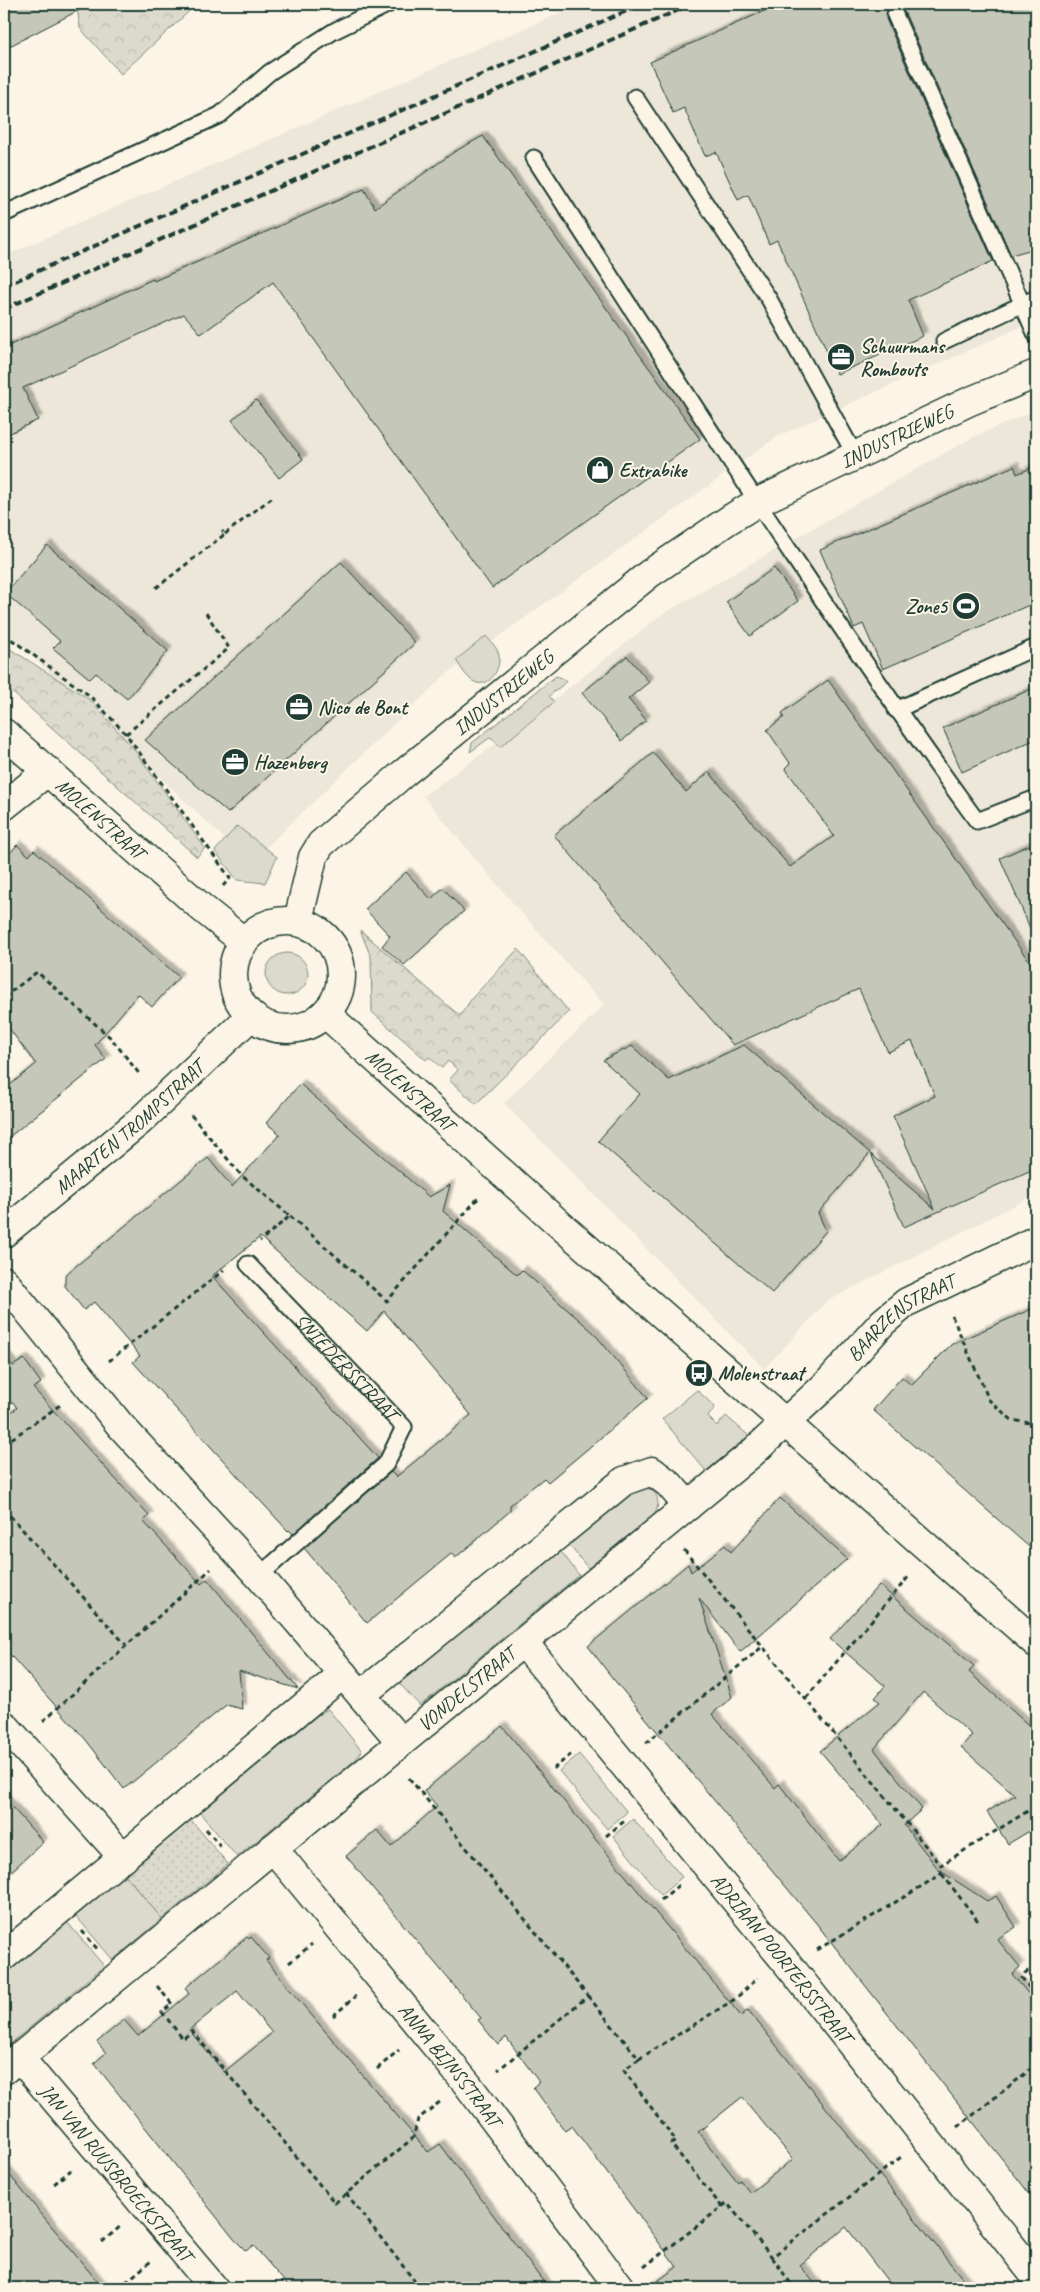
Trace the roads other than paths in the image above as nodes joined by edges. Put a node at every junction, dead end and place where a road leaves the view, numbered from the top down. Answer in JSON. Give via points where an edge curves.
{"nodes":[{"id":1,"x":389,"y":4,"type":"edge"},
{"id":2,"x":895,"y":15,"type":"dead end"},
{"id":3,"x":635,"y":97,"type":"dead end"},
{"id":4,"x":534,"y":158,"type":"dead end"},
{"id":5,"x":4,"y":214,"type":"edge"},
{"id":6,"x":1030,"y":301,"type":"edge"},
{"id":7,"x":1036,"y":335,"type":"edge"},
{"id":8,"x":944,"y":341,"type":"dead end"},
{"id":9,"x":1036,"y":374,"type":"edge"},
{"id":10,"x":855,"y":455,"type":"junction"},
{"id":11,"x":758,"y":502,"type":"junction"},
{"id":12,"x":1036,"y":647,"type":"edge"},
{"id":13,"x":896,"y":710,"type":"junction"},
{"id":14,"x":4,"y":733,"type":"edge"},
{"id":15,"x":48,"y":771,"type":"junction"},
{"id":16,"x":1036,"y":798,"type":"edge"},
{"id":17,"x":4,"y":806,"type":"edge"},
{"id":18,"x":298,"y":921,"type":"junction"},
{"id":19,"x":243,"y":941,"type":"junction"},
{"id":20,"x":325,"y":1013,"type":"junction"},
{"id":21,"x":251,"y":1016,"type":"junction"},
{"id":22,"x":4,"y":1233,"type":"edge"},
{"id":23,"x":1036,"y":1240,"type":"edge"},
{"id":24,"x":248,"y":1264,"type":"dead end"},
{"id":25,"x":4,"y":1280,"type":"edge"},
{"id":26,"x":785,"y":1422,"type":"junction"},
{"id":27,"x":688,"y":1506,"type":"junction"},
{"id":28,"x":259,"y":1576,"type":"junction"},
{"id":29,"x":523,"y":1642,"type":"junction"},
{"id":30,"x":1036,"y":1643,"type":"edge"},
{"id":31,"x":343,"y":1674,"type":"junction"},
{"id":32,"x":361,"y":1695,"type":"junction"},
{"id":33,"x":10,"y":1732,"type":"edge"},
{"id":34,"x":395,"y":1747,"type":"junction"},
{"id":35,"x":273,"y":1848,"type":"junction"},
{"id":36,"x":124,"y":1858,"type":"junction"},
{"id":37,"x":4,"y":1956,"type":"edge"},
{"id":38,"x":12,"y":2063,"type":"edge"},
{"id":39,"x":1036,"y":2277,"type":"edge"},
{"id":40,"x":619,"y":2287,"type":"edge"},
{"id":41,"x":214,"y":2288,"type":"edge"}],
"edges":[{"from":1,"to":5,"type":"lane","via":[[334,31],[270,72],[220,115]]},
{"from":2,"to":6,"type":"lane"},
{"from":3,"to":10,"type":"lane","via":[[769,299]]},
{"from":4,"to":11,"type":"lane"},
{"from":6,"to":7,"type":"lane"},
{"from":6,"to":8,"type":"lane"},
{"from":9,"to":10,"type":"street","name":"INDUSTRIEWEG"},
{"from":10,"to":11,"type":"street","name":"INDUSTRIEWEG"},
{"from":11,"to":13,"type":"lane"},
{"from":11,"to":18,"type":"street","name":"INDUSTRIEWEG","via":[[649,574],[321,844],[313,857]]},
{"from":12,"to":13,"type":"lane"},
{"from":13,"to":16,"type":"lane","via":[[977,821]]},
{"from":14,"to":15,"type":"street","name":"MOLENSTRAAT"},
{"from":15,"to":17,"type":"street"},
{"from":15,"to":19,"type":"street","name":"MOLENSTRAAT"},
{"from":18,"to":19,"type":"street","via":[[272,922],[258,928]]},
{"from":18,"to":20,"type":"street","via":[[320,931],[332,944],[340,961],[337,997]]},
{"from":19,"to":21,"type":"street","via":[[232,971],[234,989],[241,1005]]},
{"from":20,"to":21,"type":"street","via":[[307,1025],[283,1030],[267,1026]]},
{"from":20,"to":26,"type":"street","name":"MOLENSTRAAT"},
{"from":21,"to":22,"type":"street","name":"MAARTEN TROMPSTRAAT","via":[[90,1164]]},
{"from":23,"to":26,"type":"street","name":"BAARZENSTRAAT","via":[[908,1302],[883,1322],[827,1384]]},
{"from":24,"to":28,"type":"lane","name":"SNIEDERSSTRAAT","via":[[404,1428],[386,1464]]},
{"from":25,"to":28,"type":"street","via":[[120,1426]]},
{"from":26,"to":27,"type":"street","name":"VONDELSTRAAT"},
{"from":26,"to":30,"type":"street","name":"MOLENSTRAAT"},
{"from":27,"to":29,"type":"street","name":"VONDELSTRAAT"},
{"from":27,"to":32,"type":"street","via":[[669,1484],[652,1471],[624,1481]]},
{"from":28,"to":31,"type":"street"},
{"from":29,"to":34,"type":"street","name":"VONDELSTRAAT"},
{"from":29,"to":39,"type":"street","name":"ADRIAAN POORTERSSTRAAT","via":[[785,1962]]},
{"from":31,"to":32,"type":"street"},
{"from":31,"to":36,"type":"street"},
{"from":32,"to":34,"type":"street"},
{"from":33,"to":36,"type":"street"},
{"from":34,"to":35,"type":"street","name":"VONDELSTRAAT"},
{"from":35,"to":38,"type":"street","name":"VONDELSTRAAT"},
{"from":35,"to":40,"type":"street","name":"ANNA BIJNSSTRAAT","via":[[468,2086]]},
{"from":36,"to":37,"type":"street"},
{"from":38,"to":41,"type":"street","name":"JAN VAN RUUSBROECKSTRAAT"}]}
